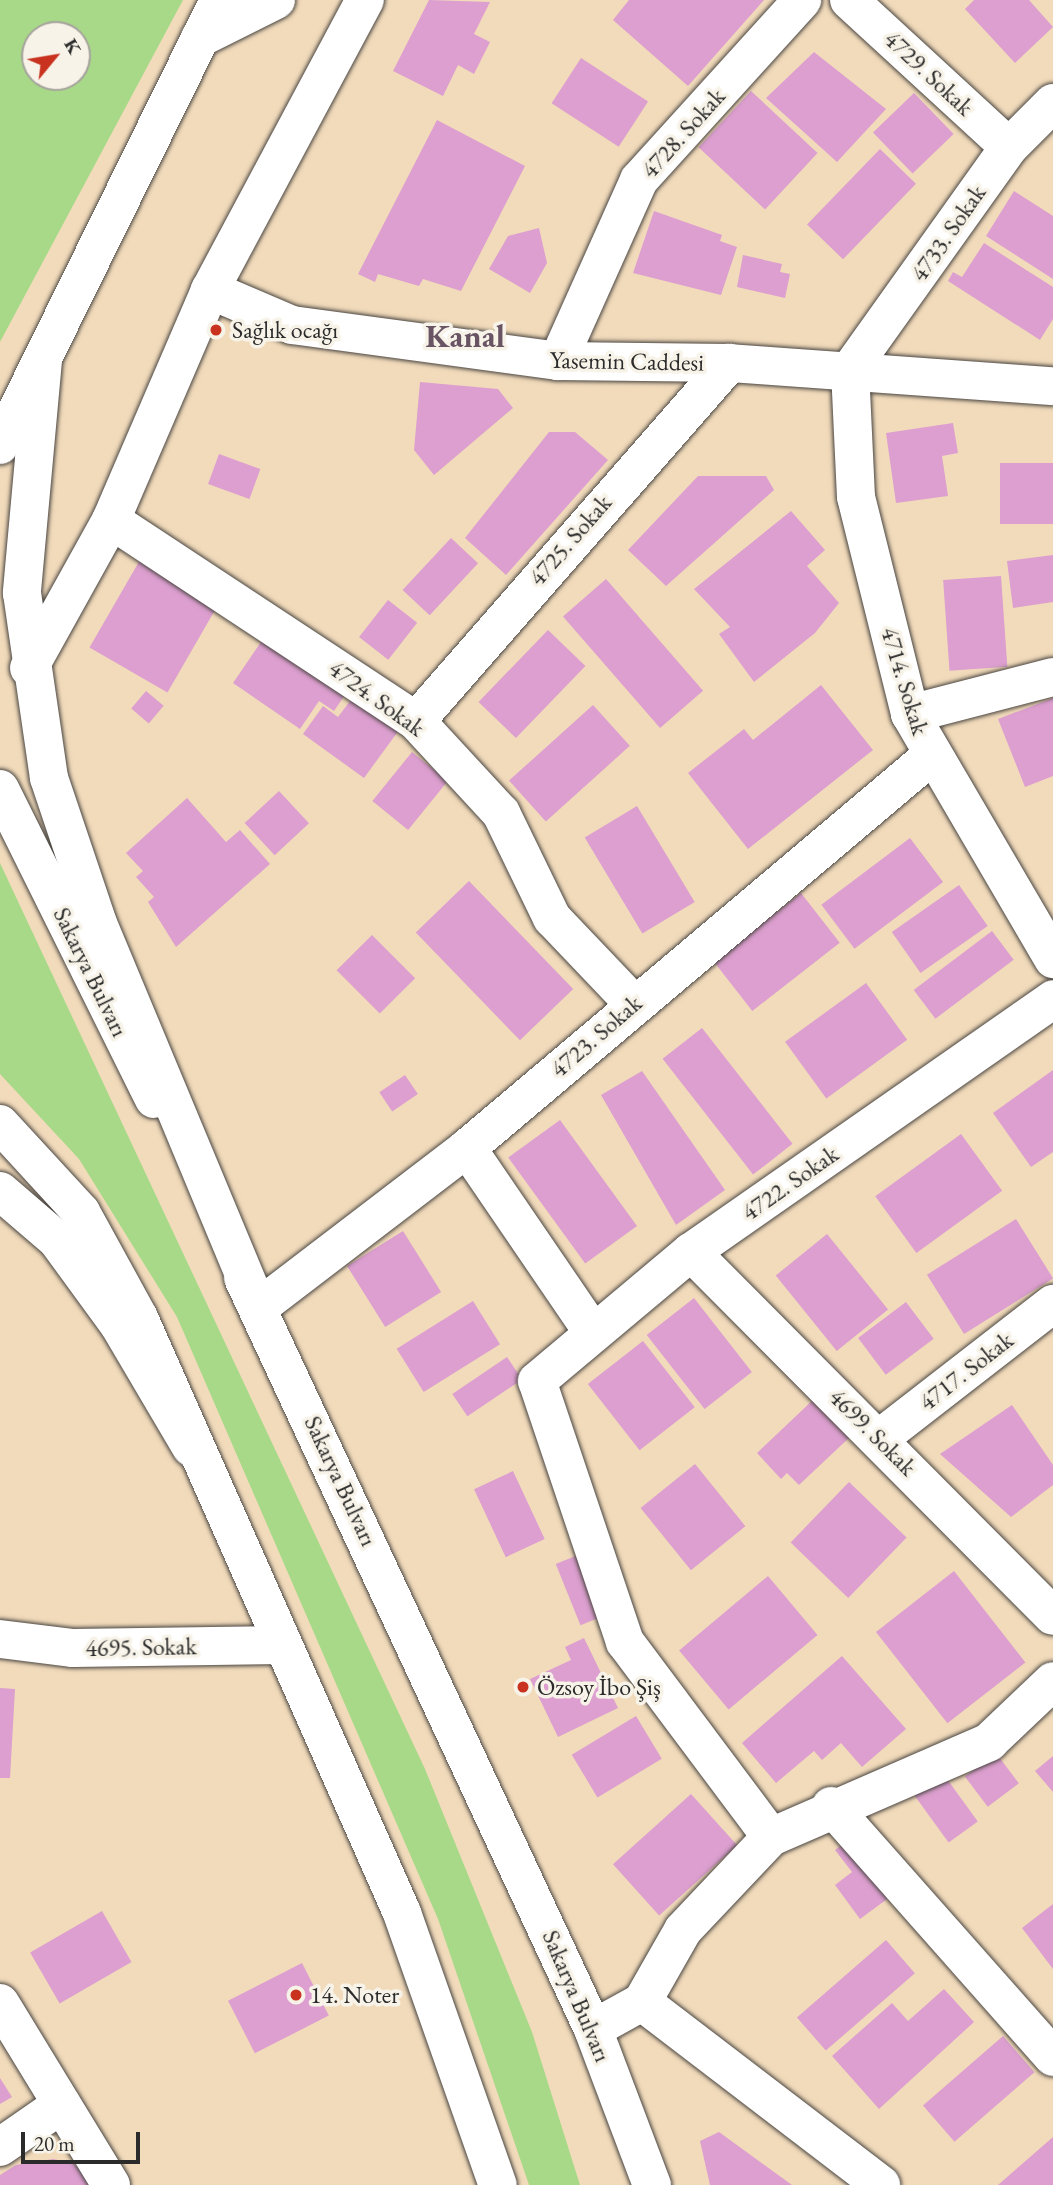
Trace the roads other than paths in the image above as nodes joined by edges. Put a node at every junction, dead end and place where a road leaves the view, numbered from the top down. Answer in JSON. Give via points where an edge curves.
{"nodes":[{"id":1,"x":219,"y":0,"type":"edge"},
{"id":2,"x":276,"y":0,"type":"edge"},
{"id":3,"x":365,"y":0,"type":"edge"},
{"id":4,"x":802,"y":0,"type":"edge"},
{"id":5,"x":849,"y":0,"type":"edge"},
{"id":6,"x":200,"y":38,"type":"junction"},
{"id":7,"x":1053,"y":103,"type":"edge"},
{"id":8,"x":1009,"y":147,"type":"junction"},
{"id":9,"x":210,"y":290,"type":"junction"},
{"id":10,"x":43,"y":360,"type":"junction"},
{"id":11,"x":558,"y":361,"type":"junction"},
{"id":12,"x":729,"y":363,"type":"junction"},
{"id":13,"x":850,"y":370,"type":"junction"},
{"id":14,"x":1053,"y":386,"type":"edge"},
{"id":15,"x":0,"y":445,"type":"edge"},
{"id":16,"x":111,"y":520,"type":"junction"},
{"id":17,"x":29,"y":668,"type":"junction"},
{"id":18,"x":1053,"y":677,"type":"edge"},
{"id":19,"x":910,"y":715,"type":"junction"},
{"id":20,"x":416,"y":721,"type":"junction"},
{"id":21,"x":930,"y":757,"type":"junction"},
{"id":22,"x":0,"y":789,"type":"edge"},
{"id":23,"x":1053,"y":959,"type":"edge"},
{"id":24,"x":1053,"y":999,"type":"edge"},
{"id":25,"x":633,"y":1003,"type":"junction"},
{"id":26,"x":0,"y":1124,"type":"edge"},
{"id":27,"x":467,"y":1148,"type":"junction"},
{"id":28,"x":0,"y":1191,"type":"edge"},
{"id":29,"x":691,"y":1252,"type":"junction"},
{"id":30,"x":1053,"y":1304,"type":"edge"},
{"id":31,"x":258,"y":1308,"type":"junction"},
{"id":32,"x":593,"y":1334,"type":"junction"},
{"id":33,"x":880,"y":1438,"type":"junction"},
{"id":34,"x":191,"y":1447,"type":"junction"},
{"id":35,"x":1053,"y":1616,"type":"edge"},
{"id":36,"x":0,"y":1639,"type":"edge"},
{"id":37,"x":282,"y":1644,"type":"junction"},
{"id":38,"x":1053,"y":1681,"type":"edge"},
{"id":39,"x":831,"y":1806,"type":"junction"},
{"id":40,"x":771,"y":1836,"type":"junction"},
{"id":41,"x":642,"y":2002,"type":"junction"},
{"id":42,"x":0,"y":2003,"type":"edge"},
{"id":43,"x":593,"y":2029,"type":"junction"},
{"id":44,"x":1053,"y":2057,"type":"edge"},
{"id":45,"x":62,"y":2104,"type":"junction"},
{"id":46,"x":0,"y":2147,"type":"edge"},
{"id":47,"x":111,"y":2185,"type":"edge"},
{"id":48,"x":498,"y":2185,"type":"edge"},
{"id":49,"x":652,"y":2185,"type":"edge"},
{"id":50,"x":881,"y":2185,"type":"edge"}],
"edges":[{"from":1,"to":6,"type":"main road"},
{"from":2,"to":6,"type":"main road"},
{"from":3,"to":9,"type":"main road"},
{"from":4,"to":11,"type":"main road","name":"4728. Sokak","via":[[639,180]]},
{"from":5,"to":8,"type":"main road","name":"4729. Sokak"},
{"from":6,"to":10,"type":"main road"},
{"from":7,"to":8,"type":"main road","name":"4733. Sokak"},
{"from":8,"to":13,"type":"main road","name":"4733. Sokak"},
{"from":9,"to":11,"type":"main road","name":"Yasemin Caddesi","via":[[292,325]]},
{"from":9,"to":16,"type":"main road"},
{"from":10,"to":15,"type":"main road"},
{"from":10,"to":17,"type":"main road","via":[[25,506],[22,593]]},
{"from":11,"to":12,"type":"main road","name":"Yasemin Caddesi"},
{"from":12,"to":13,"type":"main road","name":"Yasemin Caddesi"},
{"from":12,"to":20,"type":"main road","name":"4725. Sokak"},
{"from":13,"to":14,"type":"main road","name":"Yasemin Caddesi"},
{"from":13,"to":19,"type":"main road","name":"4714. Sokak","via":[[856,497]]},
{"from":16,"to":17,"type":"main road"},
{"from":16,"to":20,"type":"main road","name":"4724. Sokak"},
{"from":17,"to":31,"type":"main road","via":[[49,778],[97,921]]},
{"from":18,"to":19,"type":"main road"},
{"from":19,"to":21,"type":"main road","name":"4714. Sokak"},
{"from":20,"to":25,"type":"main road","name":"4724. Sokak","via":[[501,813],[552,918]]},
{"from":21,"to":23,"type":"main road","name":"4714. Sokak"},
{"from":21,"to":25,"type":"main road","name":"4723. Sokak"},
{"from":22,"to":31,"type":"main road","name":"Sakarya Bulvarı"},
{"from":24,"to":29,"type":"main road","name":"4722. Sokak"},
{"from":25,"to":27,"type":"main road","name":"4723. Sokak"},
{"from":26,"to":34,"type":"main road","via":[[81,1212],[139,1318]]},
{"from":27,"to":31,"type":"main road","name":"4723. Sokak"},
{"from":27,"to":32,"type":"main road"},
{"from":28,"to":34,"type":"main road","via":[[57,1240],[119,1325]]},
{"from":29,"to":32,"type":"main road","name":"4722. Sokak"},
{"from":29,"to":33,"type":"main road","name":"4699. Sokak"},
{"from":30,"to":33,"type":"main road","name":"4717. Sokak"},
{"from":31,"to":43,"type":"main road","name":"Sakarya Bulvarı"},
{"from":32,"to":40,"type":"main road","name":"4722. Sokak","via":[[537,1381],[625,1643]]},
{"from":33,"to":35,"type":"main road","name":"4699. Sokak"},
{"from":34,"to":37,"type":"main road"},
{"from":36,"to":37,"type":"main road","name":"4695. Sokak","via":[[73,1648]]},
{"from":37,"to":48,"type":"main road","via":[[402,1913]]},
{"from":38,"to":39,"type":"main road","via":[[989,1742]]},
{"from":39,"to":40,"type":"main road"},
{"from":39,"to":44,"type":"main road"},
{"from":40,"to":41,"type":"main road","via":[[683,1930]]},
{"from":41,"to":43,"type":"main road"},
{"from":41,"to":50,"type":"main road"},
{"from":42,"to":45,"type":"main road"},
{"from":43,"to":49,"type":"main road","name":"Sakarya Bulvarı"},
{"from":45,"to":46,"type":"main road"},
{"from":45,"to":47,"type":"main road"}]}
